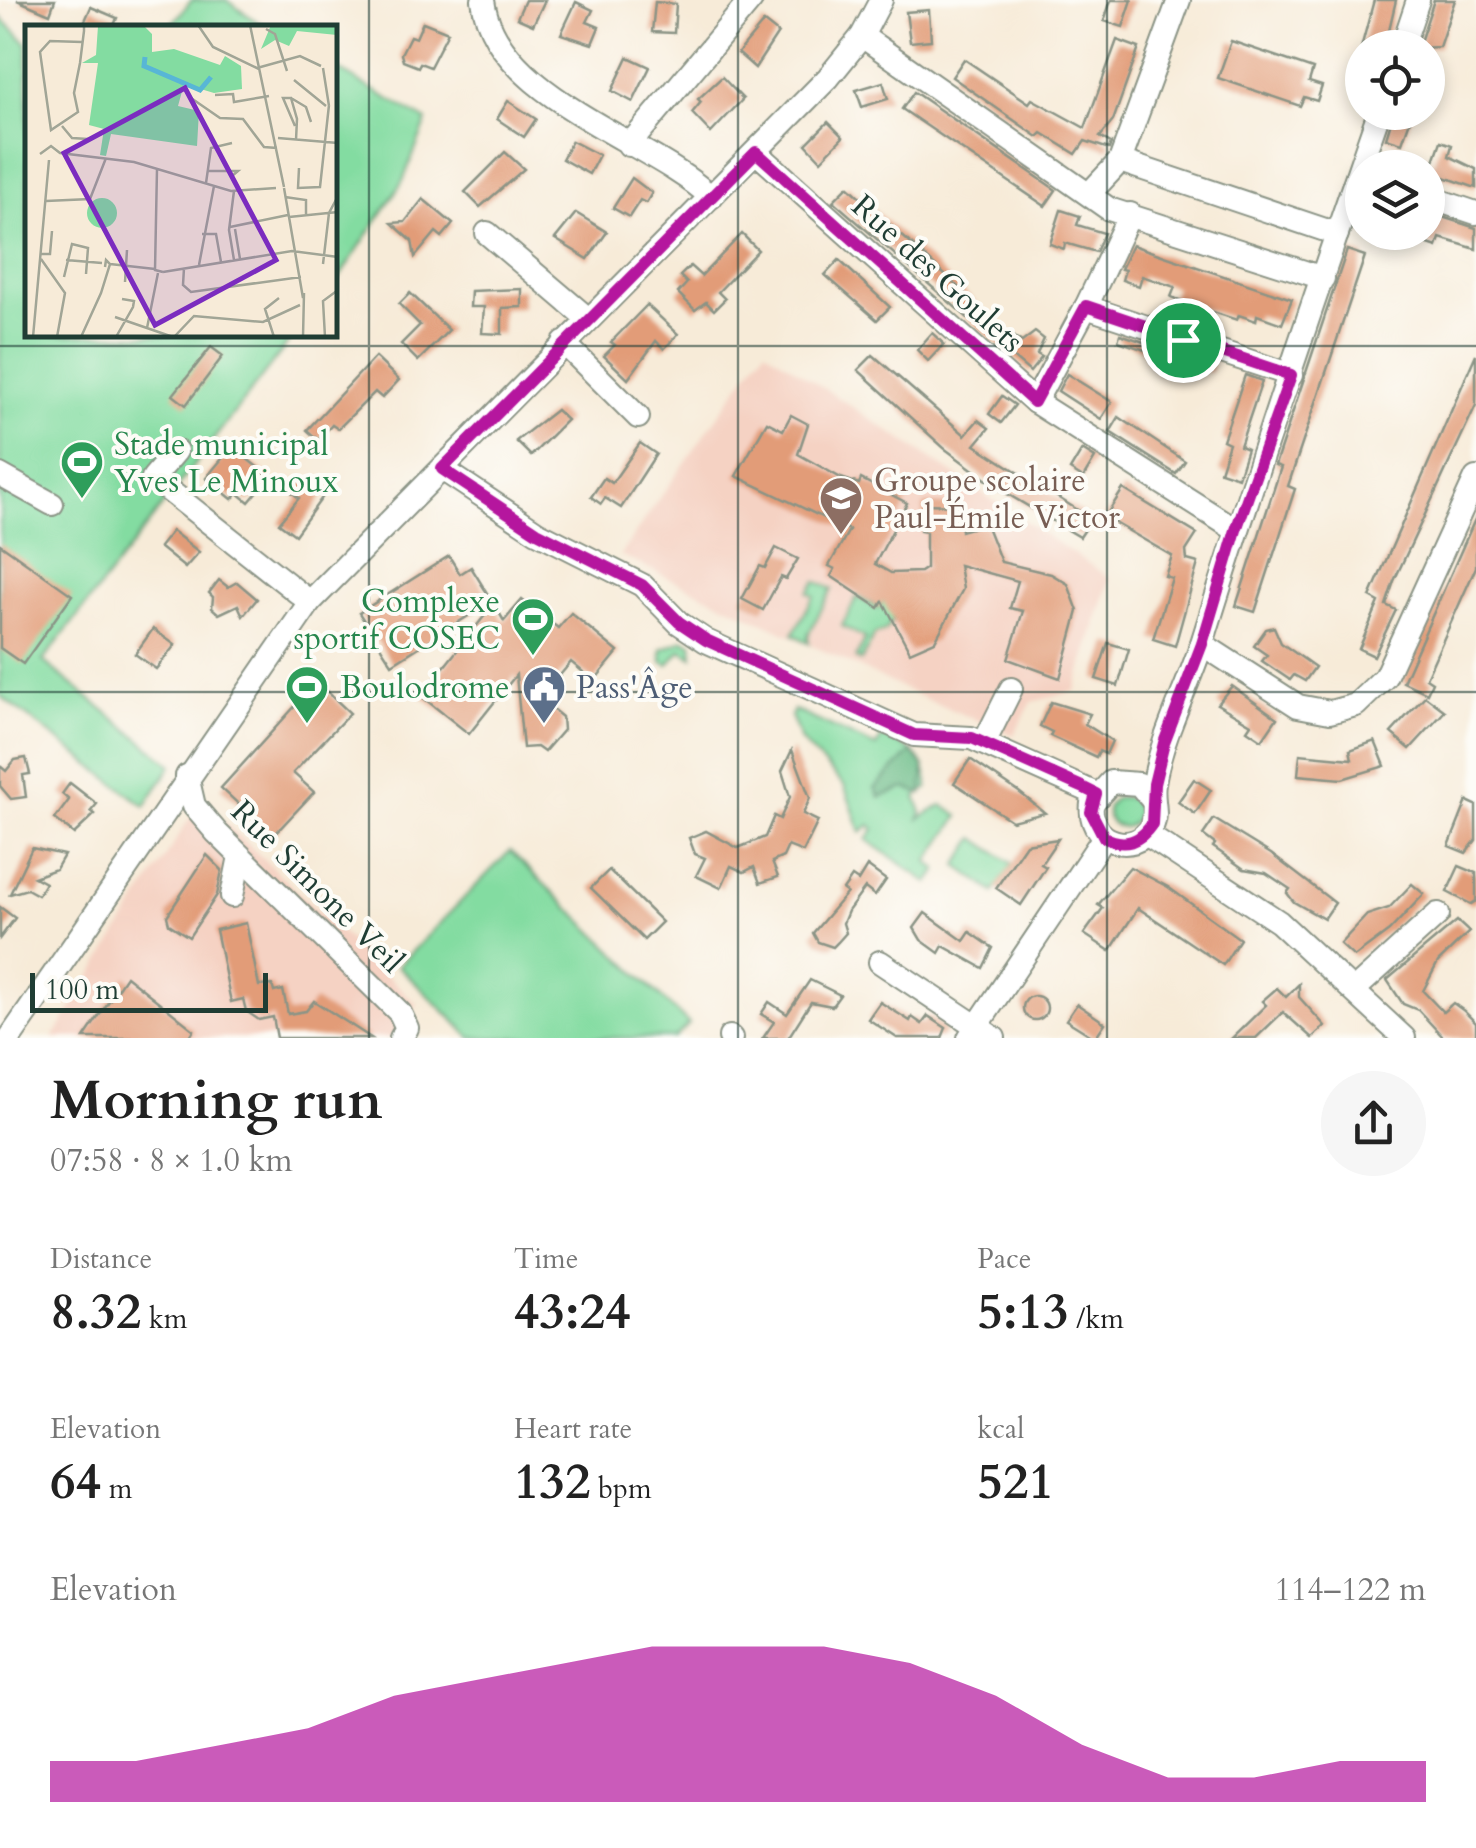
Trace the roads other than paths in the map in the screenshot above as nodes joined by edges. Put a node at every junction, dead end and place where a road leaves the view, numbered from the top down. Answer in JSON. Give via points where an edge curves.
{"nodes":[{"id":1,"x":483,"y":0,"type":"edge"},
{"id":2,"x":750,"y":0,"type":"edge"},
{"id":3,"x":881,"y":0,"type":"edge"},
{"id":4,"x":1178,"y":0,"type":"edge"},
{"id":5,"x":1418,"y":0,"type":"edge"},
{"id":6,"x":1408,"y":30,"type":"edge"},
{"id":7,"x":862,"y":36,"type":"junction"},
{"id":8,"x":629,"y":145,"type":"junction"},
{"id":9,"x":756,"y":152,"type":"junction"},
{"id":10,"x":1120,"y":161,"type":"junction"},
{"id":11,"x":1097,"y":188,"type":"junction"},
{"id":12,"x":711,"y":198,"type":"junction"},
{"id":13,"x":1445,"y":203,"type":"edge"},
{"id":14,"x":1126,"y":212,"type":"junction"},
{"id":15,"x":1345,"y":213,"type":"edge"},
{"id":16,"x":1476,"y":213,"type":"edge"},
{"id":17,"x":487,"y":233,"type":"dead end"},
{"id":18,"x":1337,"y":234,"type":"junction"},
{"id":19,"x":1323,"y":278,"type":"junction"},
{"id":20,"x":1086,"y":306,"type":"junction"},
{"id":21,"x":588,"y":319,"type":"junction"},
{"id":22,"x":564,"y":343,"type":"junction"},
{"id":23,"x":1291,"y":375,"type":"junction"},
{"id":24,"x":1034,"y":402,"type":"junction"},
{"id":25,"x":638,"y":417,"type":"dead end"},
{"id":26,"x":176,"y":452,"type":"dead end"},
{"id":27,"x":442,"y":469,"type":"junction"},
{"id":28,"x":0,"y":475,"type":"edge"},
{"id":29,"x":1476,"y":478,"type":"edge"},
{"id":30,"x":52,"y":504,"type":"dead end"},
{"id":31,"x":1236,"y":530,"type":"junction"},
{"id":32,"x":310,"y":602,"type":"junction"},
{"id":33,"x":1202,"y":644,"type":"junction"},
{"id":34,"x":1012,"y":689,"type":"dead end"},
{"id":35,"x":1164,"y":743,"type":"junction"},
{"id":36,"x":984,"y":744,"type":"junction"},
{"id":37,"x":187,"y":776,"type":"junction"},
{"id":38,"x":1128,"y":780,"type":"junction"},
{"id":39,"x":1096,"y":794,"type":"junction"},
{"id":40,"x":1153,"y":801,"type":"junction"},
{"id":41,"x":1146,"y":834,"type":"junction"},
{"id":42,"x":1104,"y":837,"type":"junction"},
{"id":43,"x":240,"y":856,"type":"junction"},
{"id":44,"x":232,"y":896,"type":"dead end"},
{"id":45,"x":1438,"y":914,"type":"dead end"},
{"id":46,"x":880,"y":962,"type":"dead end"},
{"id":47,"x":47,"y":988,"type":"junction"},
{"id":48,"x":1354,"y":990,"type":"junction"},
{"id":49,"x":980,"y":1034,"type":"edge"},
{"id":50,"x":10,"y":1038,"type":"edge"},
{"id":51,"x":20,"y":1038,"type":"edge"},
{"id":52,"x":401,"y":1038,"type":"edge"},
{"id":53,"x":1404,"y":1038,"type":"edge"}],
"edges":[{"from":1,"to":8,"type":"street","via":[[493,33],[512,58],[573,110]]},
{"from":2,"to":8,"type":"street"},
{"from":3,"to":7,"type":"street"},
{"from":4,"to":10,"type":"street"},
{"from":5,"to":6,"type":"street"},
{"from":7,"to":9,"type":"street"},
{"from":7,"to":11,"type":"street"},
{"from":8,"to":12,"type":"street"},
{"from":9,"to":12,"type":"street"},
{"from":9,"to":24,"type":"street","name":"Rue des Goulets"},
{"from":10,"to":11,"type":"street"},
{"from":10,"to":18,"type":"street"},
{"from":11,"to":14,"type":"street","via":[[1109,208]]},
{"from":12,"to":21,"type":"street"},
{"from":13,"to":16,"type":"street"},
{"from":14,"to":19,"type":"street"},
{"from":14,"to":20,"type":"street"},
{"from":15,"to":18,"type":"street"},
{"from":17,"to":21,"type":"street"},
{"from":18,"to":19,"type":"street"},
{"from":19,"to":23,"type":"street"},
{"from":20,"to":23,"type":"street"},
{"from":20,"to":24,"type":"street"},
{"from":21,"to":22,"type":"street"},
{"from":22,"to":25,"type":"street"},
{"from":22,"to":27,"type":"street"},
{"from":23,"to":31,"type":"street"},
{"from":24,"to":31,"type":"street","name":"Rue des Goulets"},
{"from":26,"to":32,"type":"street","via":[[152,478]]},
{"from":27,"to":32,"type":"street"},
{"from":27,"to":36,"type":"street","via":[[537,532],[642,585],[706,640],[914,735]]},
{"from":28,"to":30,"type":"street"},
{"from":29,"to":33,"type":"street","via":[[1385,678],[1356,706],[1330,712],[1298,706]]},
{"from":31,"to":33,"type":"street"},
{"from":32,"to":37,"type":"street"},
{"from":33,"to":35,"type":"street"},
{"from":34,"to":36,"type":"street"},
{"from":35,"to":38,"type":"street"},
{"from":35,"to":40,"type":"street"},
{"from":36,"to":39,"type":"street"},
{"from":37,"to":43,"type":"street","name":"Rue Simone Veil","via":[[194,806]]},
{"from":37,"to":47,"type":"street"},
{"from":38,"to":39,"type":"street"},
{"from":38,"to":40,"type":"street"},
{"from":39,"to":42,"type":"street","via":[[1091,812]]},
{"from":40,"to":41,"type":"street"},
{"from":41,"to":42,"type":"street","via":[[1121,844]]},
{"from":41,"to":48,"type":"street","via":[[1279,922]]},
{"from":42,"to":49,"type":"street"},
{"from":43,"to":44,"type":"street"},
{"from":43,"to":52,"type":"street","name":"Rue Simone Veil","via":[[400,1013],[407,1028]]},
{"from":45,"to":48,"type":"street"},
{"from":46,"to":49,"type":"street"},
{"from":47,"to":50,"type":"street"},
{"from":47,"to":51,"type":"street"},
{"from":48,"to":53,"type":"street"}]}
